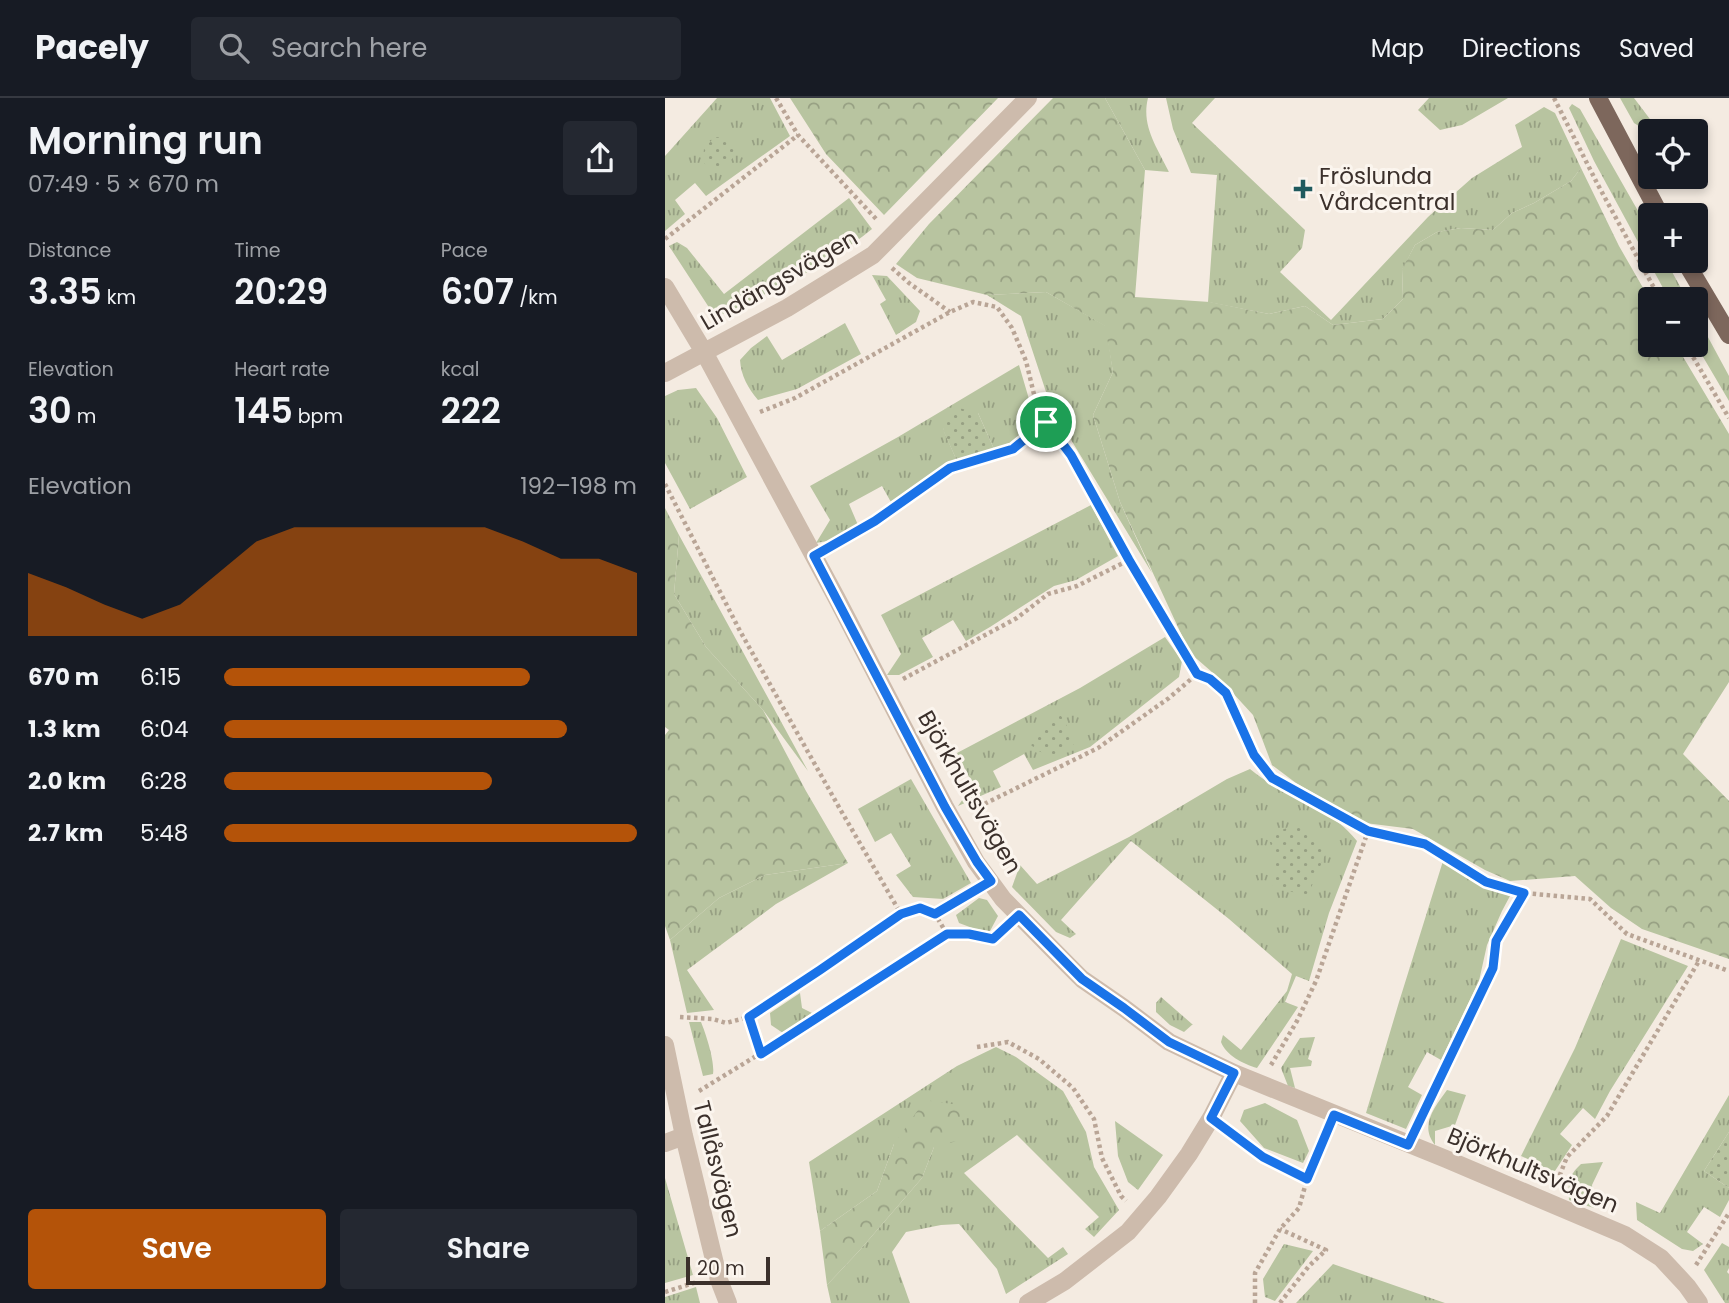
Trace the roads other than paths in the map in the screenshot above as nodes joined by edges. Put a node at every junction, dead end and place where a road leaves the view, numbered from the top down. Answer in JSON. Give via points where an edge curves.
{"nodes":[{"id":1,"x":1028,"y":98,"type":"edge"},
{"id":2,"x":1598,"y":98,"type":"edge"},
{"id":3,"x":1654,"y":203,"type":"edge"},
{"id":4,"x":1692,"y":273,"type":"edge"},
{"id":5,"x":665,"y":287,"type":"edge"},
{"id":6,"x":1729,"y":335,"type":"edge"},
{"id":7,"x":704,"y":352,"type":"junction"},
{"id":8,"x":665,"y":373,"type":"edge"},
{"id":9,"x":665,"y":1045,"type":"edge"},
{"id":10,"x":1234,"y":1073,"type":"junction"},
{"id":11,"x":684,"y":1136,"type":"junction"},
{"id":12,"x":665,"y":1143,"type":"edge"},
{"id":13,"x":727,"y":1303,"type":"edge"},
{"id":14,"x":1028,"y":1303,"type":"edge"},
{"id":15,"x":1699,"y":1303,"type":"edge"}],
"edges":[{"from":1,"to":7,"type":"street","name":"Lindängsvägen","via":[[873,255]]},
{"from":2,"to":3,"type":"main road"},
{"from":4,"to":6,"type":"main road"},
{"from":5,"to":7,"type":"street","name":"Björkhultsvägen"},
{"from":7,"to":8,"type":"street","name":"Lindängsvägen"},
{"from":7,"to":10,"type":"street","name":"Björkhultsvägen","via":[[952,819],[1003,899],[1082,979],[1169,1042]]},
{"from":9,"to":11,"type":"street","name":"Tallåsvägen"},
{"from":10,"to":14,"type":"street","via":[[1181,1165],[1128,1232]]},
{"from":10,"to":15,"type":"street","name":"Björkhultsvägen","via":[[1625,1235],[1661,1258]]},
{"from":11,"to":12,"type":"street"},
{"from":11,"to":13,"type":"street","name":"Tallåsvägen"}]}
